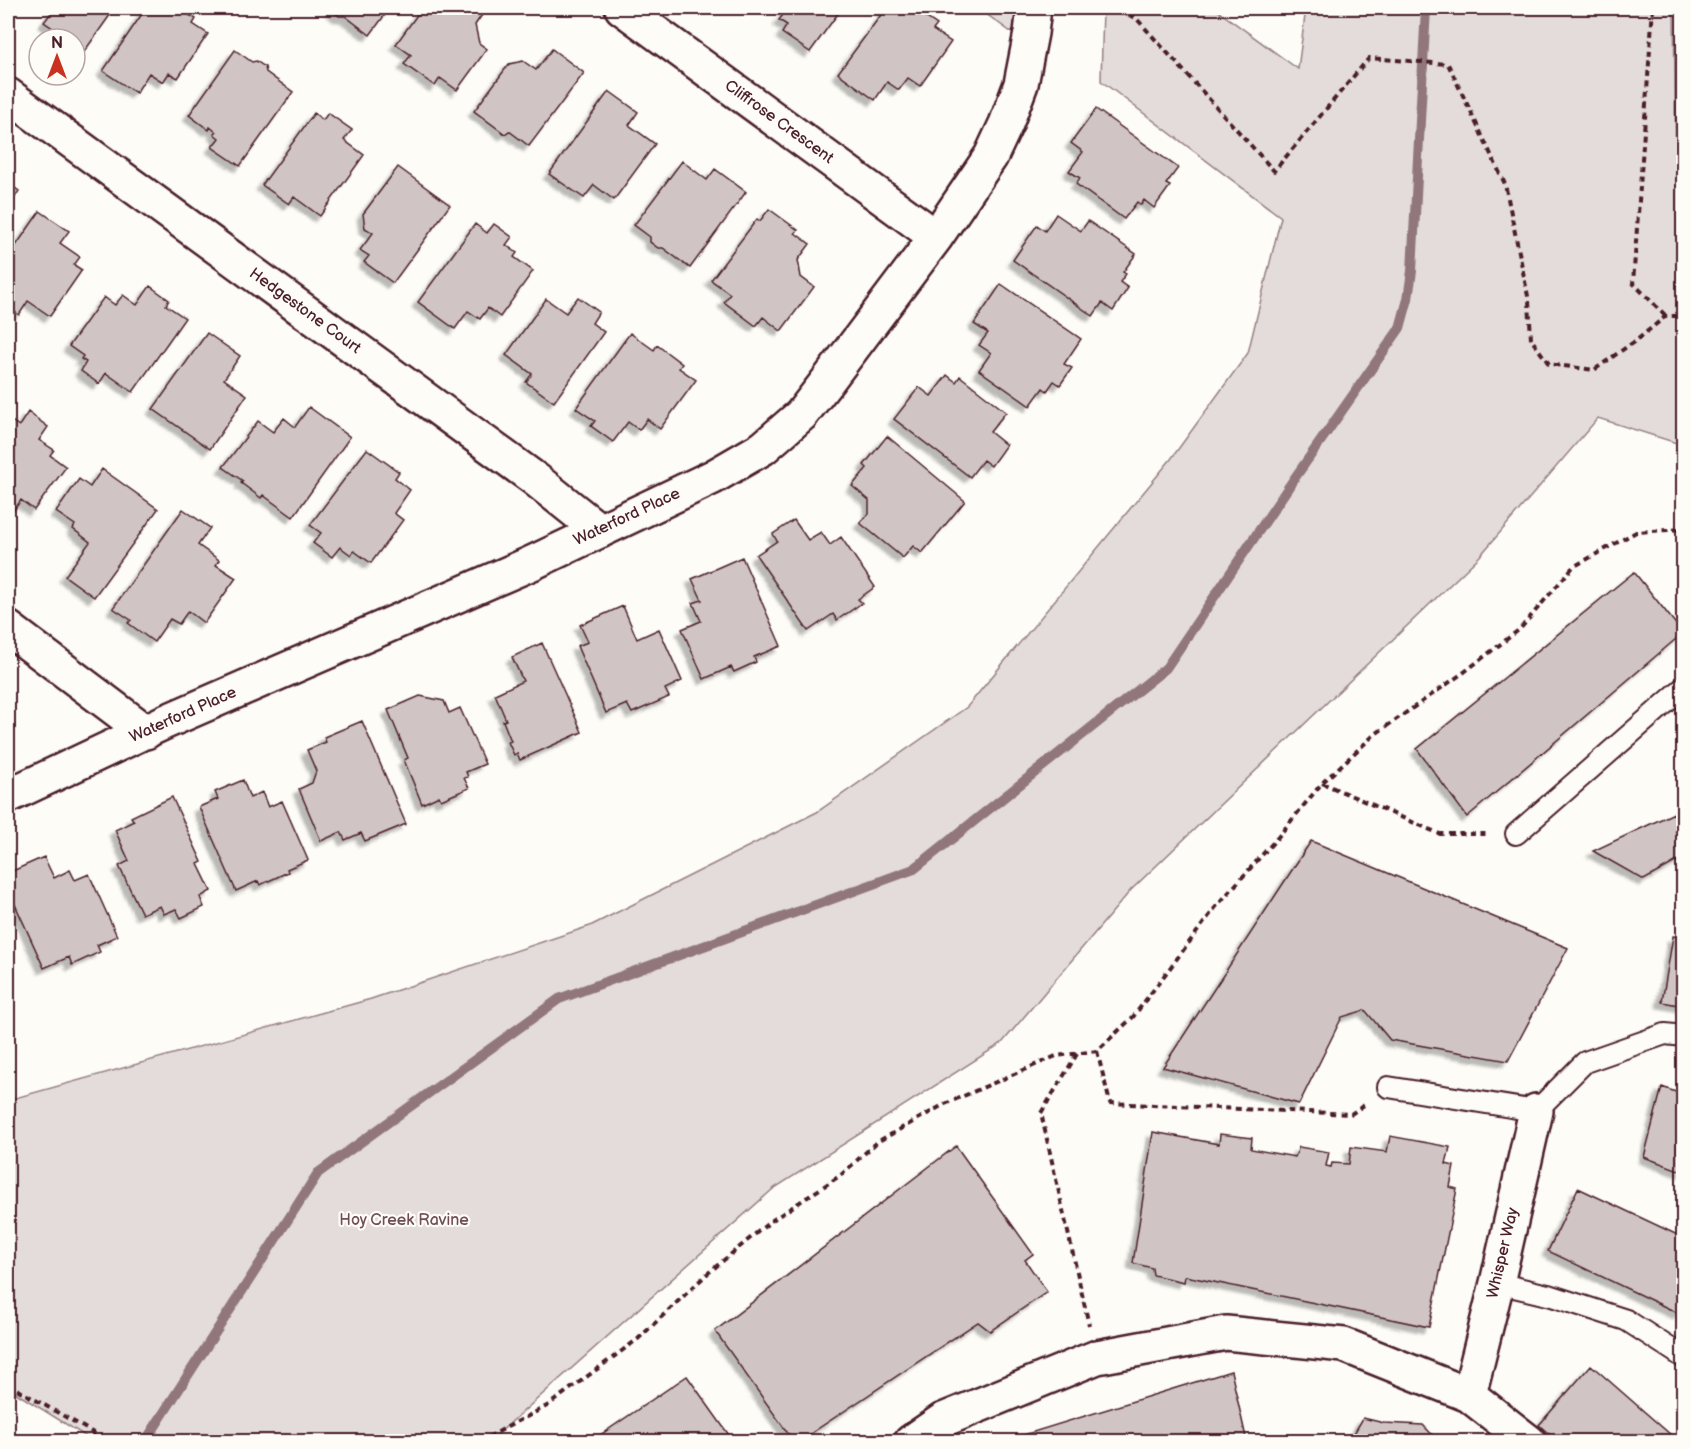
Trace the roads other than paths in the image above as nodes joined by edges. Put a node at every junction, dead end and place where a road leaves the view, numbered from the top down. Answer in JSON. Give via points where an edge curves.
{"nodes":[{"id":1,"x":622,"y":8,"type":"edge"},
{"id":2,"x":1034,"y":8,"type":"edge"},
{"id":3,"x":8,"y":95,"type":"edge"},
{"id":4,"x":936,"y":237,"type":"junction"},
{"id":5,"x":600,"y":531,"type":"junction"},
{"id":6,"x":8,"y":628,"type":"edge"},
{"id":7,"x":1683,"y":687,"type":"edge"},
{"id":8,"x":146,"y":732,"type":"junction"},
{"id":9,"x":8,"y":796,"type":"edge"},
{"id":10,"x":1516,"y":834,"type":"road end"},
{"id":11,"x":1683,"y":1036,"type":"edge"},
{"id":12,"x":1388,"y":1087,"type":"road end"},
{"id":13,"x":1536,"y":1111,"type":"junction"},
{"id":14,"x":1497,"y":1283,"type":"junction"},
{"id":15,"x":1683,"y":1358,"type":"edge"},
{"id":16,"x":1469,"y":1395,"type":"junction"},
{"id":17,"x":911,"y":1442,"type":"edge"},
{"id":18,"x":1529,"y":1442,"type":"edge"}],
"edges":[{"from":1,"to":4,"type":"street","name":"Cliffrose Crescent"},
{"from":2,"to":4,"type":"street","name":"Waterford Place","via":[[1021,84],[1006,124],[991,156]]},
{"from":3,"to":5,"type":"street","name":"Hedgestone Court","via":[[535,479]]},
{"from":4,"to":5,"type":"street","name":"Waterford Place","via":[[801,415],[763,448],[713,477]]},
{"from":5,"to":8,"type":"street","name":"Waterford Place"},
{"from":6,"to":8,"type":"street"},
{"from":7,"to":10,"type":"lane"},
{"from":8,"to":9,"type":"street","name":"Waterford Place"},
{"from":11,"to":13,"type":"lane","via":[[1665,1035],[1585,1062]]},
{"from":12,"to":13,"type":"lane"},
{"from":13,"to":14,"type":"street","name":"Whisper Way"},
{"from":14,"to":15,"type":"lane","via":[[1626,1320]]},
{"from":14,"to":16,"type":"street","name":"Whisper Way"},
{"from":16,"to":17,"type":"street","via":[[1344,1345],[1226,1333],[1097,1358],[943,1420]]},
{"from":16,"to":18,"type":"street"}]}
